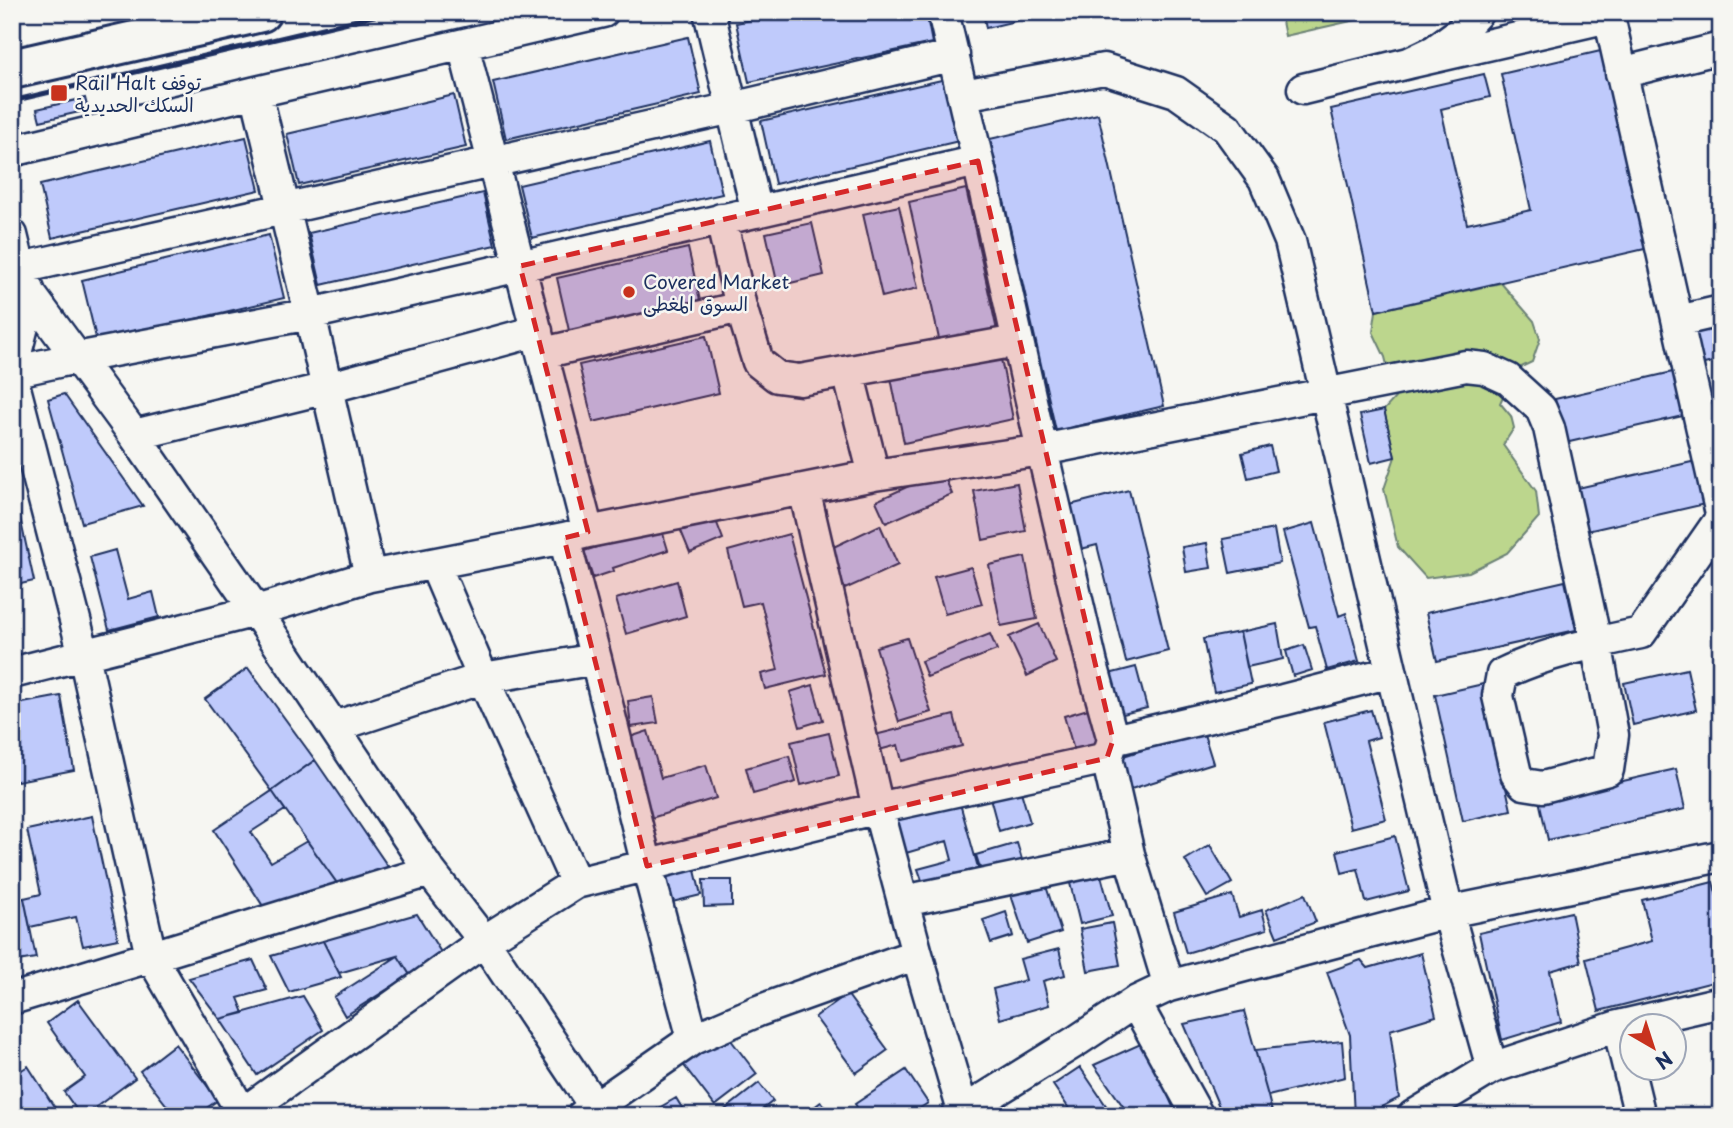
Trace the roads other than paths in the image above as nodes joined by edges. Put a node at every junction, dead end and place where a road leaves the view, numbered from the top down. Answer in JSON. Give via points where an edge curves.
{"nodes":[{"id":1,"x":261,"y":12,"type":"edge"},
{"id":2,"x":603,"y":12,"type":"edge"},
{"id":3,"x":709,"y":12,"type":"edge"},
{"id":4,"x":943,"y":12,"type":"edge"},
{"id":5,"x":1478,"y":12,"type":"edge"},
{"id":6,"x":1608,"y":15,"type":"edge"},
{"id":7,"x":463,"y":45,"type":"junction"},
{"id":8,"x":1721,"y":48,"type":"edge"},
{"id":9,"x":954,"y":55,"type":"junction"},
{"id":10,"x":1409,"y":63,"type":"junction"},
{"id":11,"x":12,"y":69,"type":"edge"},
{"id":12,"x":1622,"y":73,"type":"junction"},
{"id":13,"x":1303,"y":89,"type":"dead end"},
{"id":14,"x":256,"y":92,"type":"junction"},
{"id":15,"x":963,"y":95,"type":"junction"},
{"id":16,"x":732,"y":108,"type":"junction"},
{"id":17,"x":12,"y":151,"type":"edge"},
{"id":18,"x":493,"y":160,"type":"junction"},
{"id":19,"x":978,"y":161,"type":"junction"},
{"id":20,"x":284,"y":207,"type":"junction"},
{"id":21,"x":757,"y":212,"type":"junction"},
{"id":22,"x":722,"y":219,"type":"junction"},
{"id":23,"x":12,"y":235,"type":"edge"},
{"id":24,"x":520,"y":266,"type":"junction"},
{"id":25,"x":21,"y":278,"type":"edge"},
{"id":26,"x":741,"y":307,"type":"junction"},
{"id":27,"x":1721,"y":311,"type":"edge"},
{"id":28,"x":310,"y":314,"type":"junction"},
{"id":29,"x":1678,"y":321,"type":"junction"},
{"id":30,"x":1017,"y":341,"type":"junction"},
{"id":31,"x":540,"y":342,"type":"junction"},
{"id":32,"x":76,"y":358,"type":"junction"},
{"id":33,"x":12,"y":372,"type":"edge"},
{"id":34,"x":848,"y":372,"type":"junction"},
{"id":35,"x":327,"y":388,"type":"junction"},
{"id":36,"x":1326,"y":395,"type":"junction"},
{"id":37,"x":134,"y":435,"type":"junction"},
{"id":38,"x":1042,"y":450,"type":"junction"},
{"id":39,"x":874,"y":475,"type":"junction"},
{"id":40,"x":804,"y":489,"type":"junction"},
{"id":41,"x":1721,"y":516,"type":"edge"},
{"id":42,"x":576,"y":535,"type":"junction"},
{"id":43,"x":435,"y":565,"type":"junction"},
{"id":44,"x":370,"y":576,"type":"junction"},
{"id":45,"x":256,"y":611,"type":"junction"},
{"id":46,"x":1596,"y":642,"type":"junction"},
{"id":47,"x":84,"y":655,"type":"junction"},
{"id":48,"x":596,"y":659,"type":"junction"},
{"id":49,"x":1391,"y":672,"type":"junction"},
{"id":50,"x":12,"y":673,"type":"edge"},
{"id":51,"x":483,"y":678,"type":"junction"},
{"id":52,"x":334,"y":727,"type":"junction"},
{"id":53,"x":1110,"y":749,"type":"junction"},
{"id":54,"x":878,"y":808,"type":"junction"},
{"id":55,"x":1129,"y":854,"type":"junction"},
{"id":56,"x":1721,"y":856,"type":"edge"},
{"id":57,"x":647,"y":866,"type":"junction"},
{"id":58,"x":430,"y":871,"type":"junction"},
{"id":59,"x":576,"y":883,"type":"junction"},
{"id":60,"x":904,"y":901,"type":"junction"},
{"id":61,"x":1448,"y":912,"type":"junction"},
{"id":62,"x":484,"y":941,"type":"junction"},
{"id":63,"x":917,"y":954,"type":"junction"},
{"id":64,"x":151,"y":956,"type":"junction"},
{"id":65,"x":1169,"y":986,"type":"junction"},
{"id":66,"x":12,"y":999,"type":"edge"},
{"id":67,"x":1135,"y":1002,"type":"junction"},
{"id":68,"x":1721,"y":1002,"type":"edge"},
{"id":69,"x":1678,"y":1012,"type":"edge"},
{"id":70,"x":1618,"y":1026,"type":"edge"},
{"id":71,"x":693,"y":1039,"type":"junction"},
{"id":72,"x":1492,"y":1068,"type":"junction"},
{"id":73,"x":1632,"y":1082,"type":"edge"},
{"id":74,"x":593,"y":1113,"type":"edge"},
{"id":75,"x":962,"y":1114,"type":"edge"},
{"id":76,"x":242,"y":1115,"type":"edge"},
{"id":77,"x":1198,"y":1116,"type":"edge"},
{"id":78,"x":1413,"y":1116,"type":"edge"},
{"id":79,"x":1640,"y":1116,"type":"edge"}],
"edges":[{"from":1,"to":11,"type":"highway"},
{"from":2,"to":7,"type":"street"},
{"from":3,"to":16,"type":"street"},
{"from":4,"to":9,"type":"street"},
{"from":5,"to":10,"type":"street","via":[[1460,32]]},
{"from":6,"to":10,"type":"street"},
{"from":6,"to":12,"type":"street"},
{"from":7,"to":14,"type":"street"},
{"from":7,"to":18,"type":"street"},
{"from":8,"to":12,"type":"street"},
{"from":9,"to":15,"type":"street"},
{"from":9,"to":16,"type":"street"},
{"from":10,"to":13,"type":"street"},
{"from":12,"to":29,"type":"street"},
{"from":14,"to":17,"type":"street"},
{"from":14,"to":20,"type":"street"},
{"from":15,"to":19,"type":"street"},
{"from":15,"to":36,"type":"street","via":[[1104,69],[1176,92],[1227,128],[1264,179],[1290,241]]},
{"from":16,"to":18,"type":"street"},
{"from":16,"to":21,"type":"street"},
{"from":18,"to":20,"type":"street"},
{"from":18,"to":24,"type":"street"},
{"from":19,"to":21,"type":"street"},
{"from":19,"to":30,"type":"street"},
{"from":20,"to":25,"type":"street"},
{"from":20,"to":28,"type":"street"},
{"from":21,"to":22,"type":"street"},
{"from":22,"to":24,"type":"street"},
{"from":22,"to":26,"type":"street"},
{"from":23,"to":25,"type":"street"},
{"from":24,"to":28,"type":"street"},
{"from":24,"to":31,"type":"street"},
{"from":25,"to":32,"type":"street"},
{"from":25,"to":33,"type":"street"},
{"from":26,"to":31,"type":"street"},
{"from":26,"to":34,"type":"street","via":[[758,362],[777,377],[800,380]]},
{"from":27,"to":29,"type":"street"},
{"from":28,"to":32,"type":"street"},
{"from":28,"to":35,"type":"street"},
{"from":29,"to":41,"type":"street"},
{"from":30,"to":34,"type":"street"},
{"from":30,"to":38,"type":"street"},
{"from":31,"to":35,"type":"street"},
{"from":31,"to":42,"type":"street"},
{"from":32,"to":33,"type":"street"},
{"from":32,"to":37,"type":"street"},
{"from":33,"to":47,"type":"street"},
{"from":34,"to":39,"type":"street"},
{"from":35,"to":37,"type":"street"},
{"from":35,"to":44,"type":"street"},
{"from":36,"to":38,"type":"street"},
{"from":36,"to":46,"type":"street","via":[[1465,366],[1485,368],[1526,395],[1541,410],[1549,428]]},
{"from":36,"to":49,"type":"street"},
{"from":37,"to":45,"type":"street"},
{"from":38,"to":39,"type":"street"},
{"from":38,"to":53,"type":"street"},
{"from":39,"to":40,"type":"street"},
{"from":40,"to":42,"type":"street"},
{"from":40,"to":54,"type":"street"},
{"from":41,"to":46,"type":"street","via":[[1641,633]]},
{"from":42,"to":43,"type":"street"},
{"from":42,"to":48,"type":"street"},
{"from":43,"to":44,"type":"street"},
{"from":43,"to":51,"type":"street"},
{"from":44,"to":45,"type":"street"},
{"from":45,"to":47,"type":"street"},
{"from":45,"to":52,"type":"street"},
{"from":46,"to":46,"type":"street","via":[[1613,734],[1608,770],[1543,787],[1524,784],[1516,774],[1498,696],[1502,674]]},
{"from":47,"to":50,"type":"street"},
{"from":47,"to":64,"type":"street"},
{"from":48,"to":51,"type":"street"},
{"from":48,"to":57,"type":"street"},
{"from":49,"to":53,"type":"street"},
{"from":49,"to":61,"type":"street"},
{"from":51,"to":52,"type":"street"},
{"from":51,"to":59,"type":"street"},
{"from":52,"to":58,"type":"street"},
{"from":53,"to":54,"type":"street"},
{"from":53,"to":55,"type":"street"},
{"from":54,"to":57,"type":"street"},
{"from":54,"to":60,"type":"street"},
{"from":55,"to":60,"type":"street"},
{"from":55,"to":65,"type":"street"},
{"from":56,"to":61,"type":"street"},
{"from":57,"to":59,"type":"street"},
{"from":57,"to":71,"type":"street"},
{"from":58,"to":62,"type":"street"},
{"from":58,"to":64,"type":"street"},
{"from":59,"to":62,"type":"street"},
{"from":60,"to":63,"type":"street"},
{"from":61,"to":65,"type":"street"},
{"from":61,"to":72,"type":"street"},
{"from":62,"to":74,"type":"street"},
{"from":62,"to":76,"type":"street"},
{"from":63,"to":71,"type":"street"},
{"from":63,"to":75,"type":"street"},
{"from":64,"to":66,"type":"street"},
{"from":64,"to":76,"type":"street"},
{"from":65,"to":67,"type":"street"},
{"from":67,"to":75,"type":"street"},
{"from":67,"to":77,"type":"street"},
{"from":68,"to":69,"type":"street"},
{"from":70,"to":72,"type":"street"},
{"from":71,"to":74,"type":"street"},
{"from":72,"to":78,"type":"street"},
{"from":73,"to":79,"type":"street"}]}
